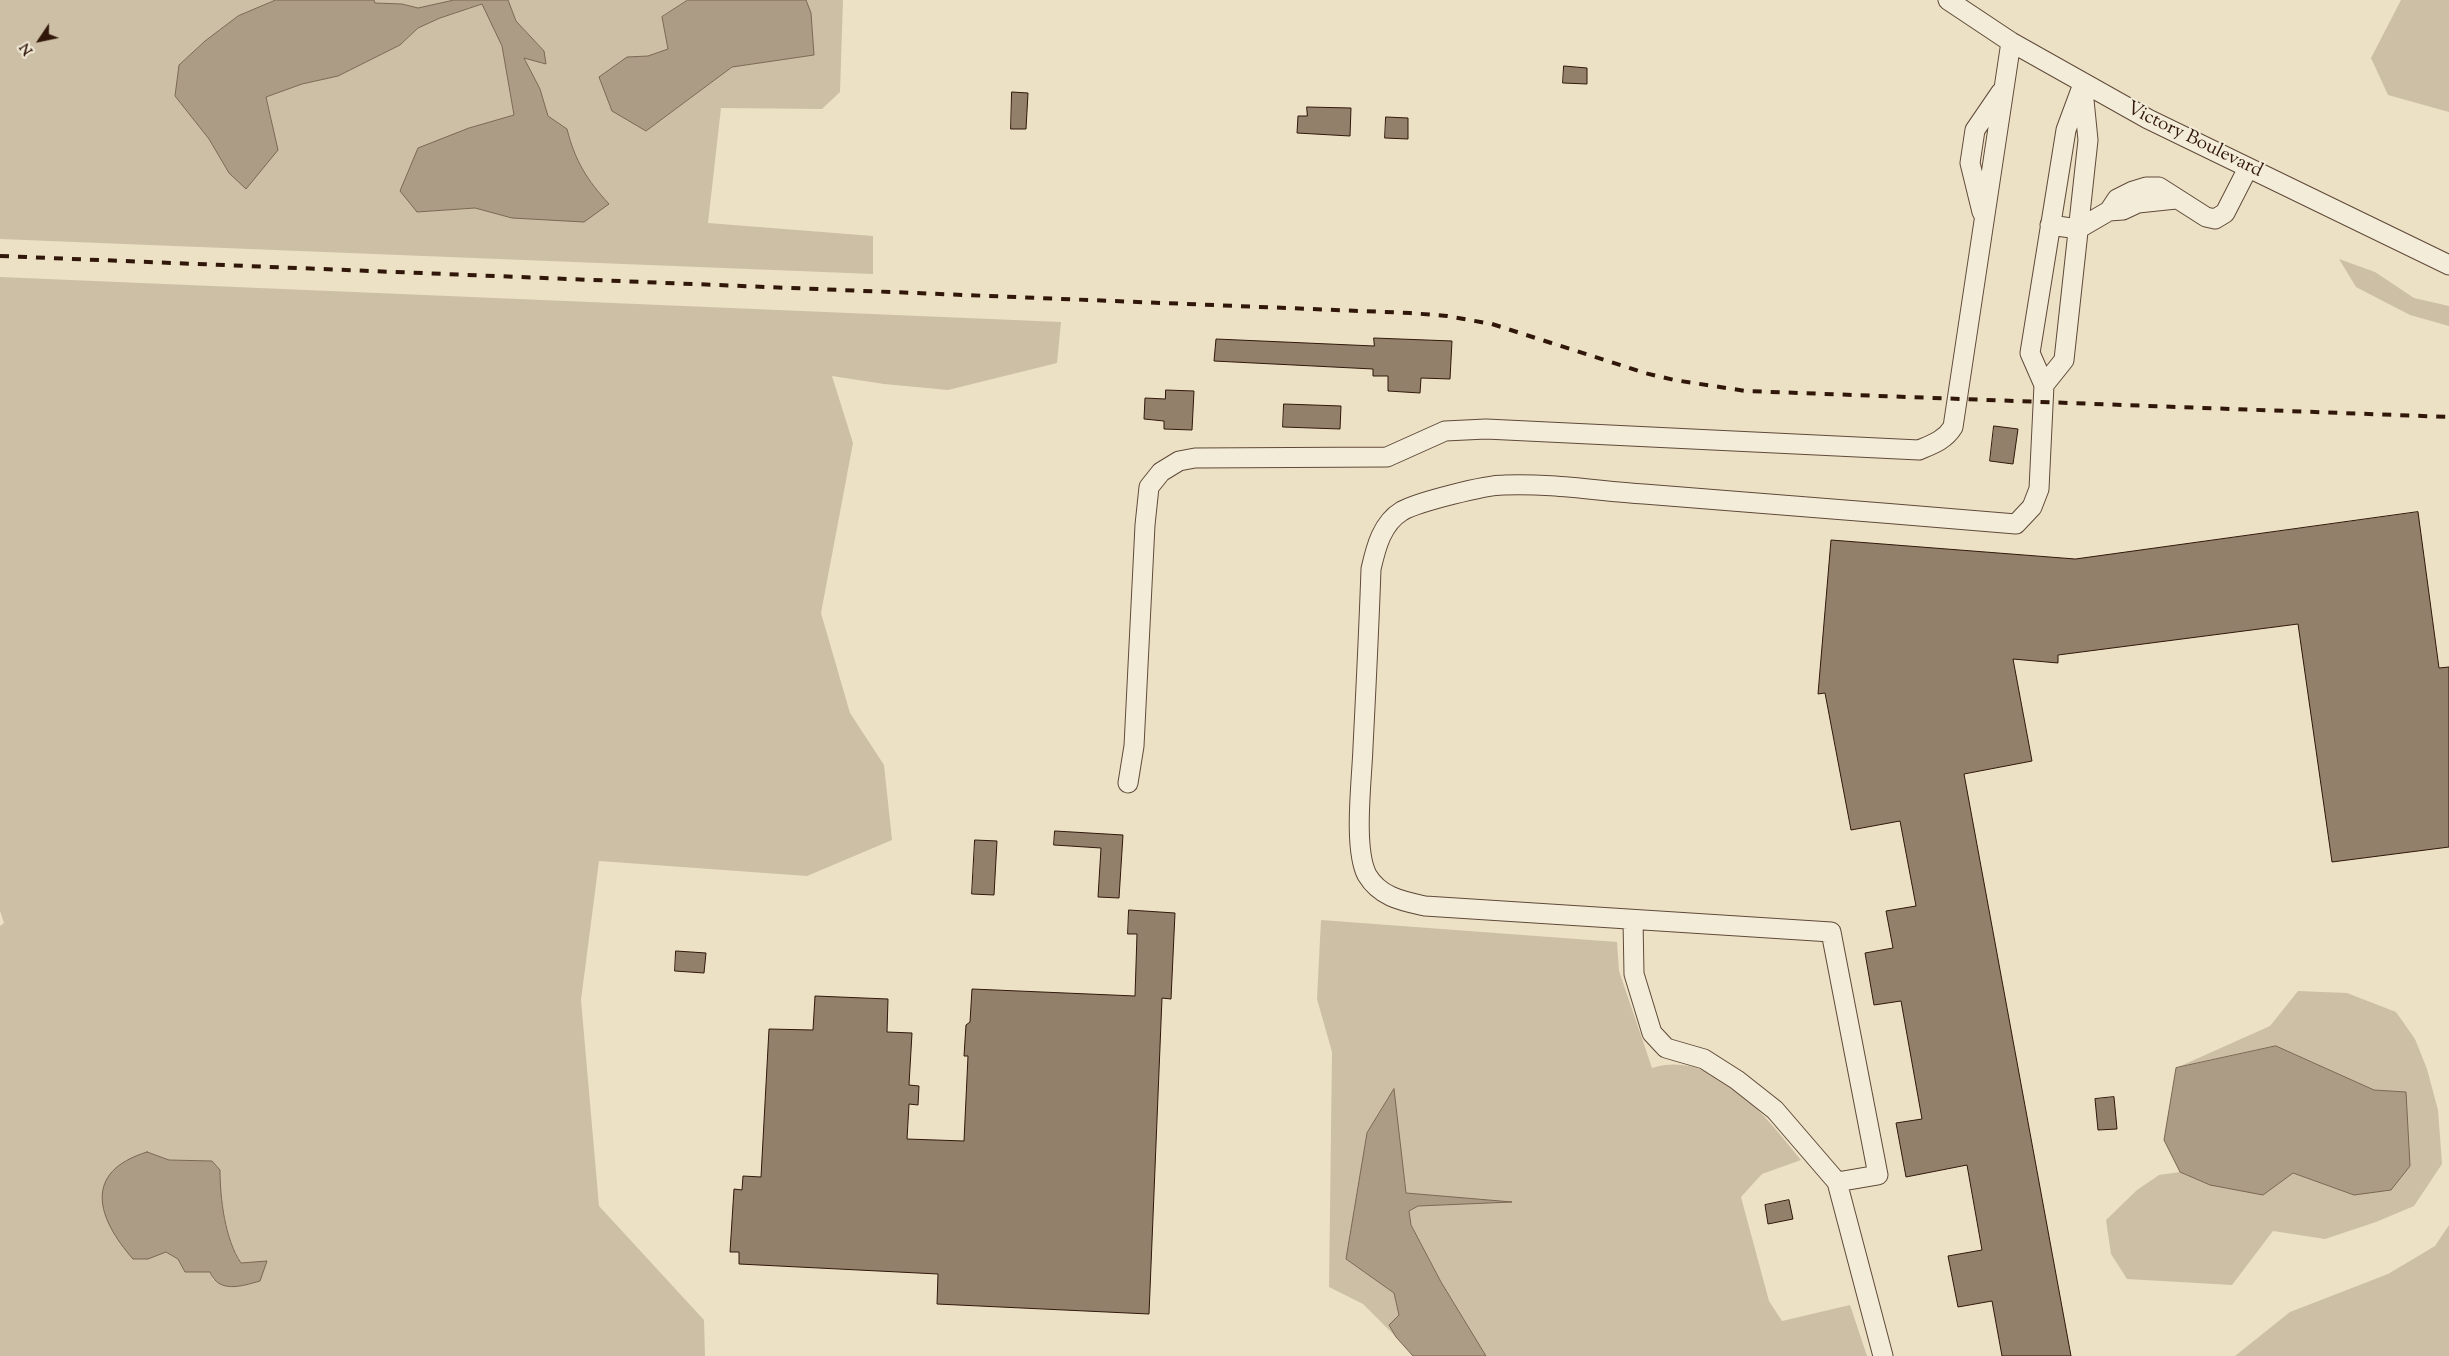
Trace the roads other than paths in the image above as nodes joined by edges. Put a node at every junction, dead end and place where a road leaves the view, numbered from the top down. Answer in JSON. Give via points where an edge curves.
{"nodes":[{"id":1,"x":1948,"y":0,"type":"edge"},
{"id":2,"x":2011,"y":42,"type":"junction"},
{"id":3,"x":2083,"y":84,"type":"junction"},
{"id":4,"x":2248,"y":168,"type":"junction"},
{"id":5,"x":2050,"y":225,"type":"junction"},
{"id":6,"x":2078,"y":229,"type":"junction"},
{"id":7,"x":2449,"y":265,"type":"edge"},
{"id":8,"x":2044,"y":385,"type":"junction"},
{"id":9,"x":1128,"y":783,"type":"dead end"},
{"id":10,"x":1633,"y":920,"type":"junction"},
{"id":11,"x":1837,"y":1182,"type":"junction"},
{"id":12,"x":1883,"y":1356,"type":"edge"}],
"edges":[{"from":1,"to":2,"type":"street","name":"Victory Boulevard"},
{"from":2,"to":3,"type":"street","name":"Victory Boulevard"},
{"from":2,"to":9,"type":"street","via":[[2004,89],[1974,130],[1970,163],[1984,220],[1953,426],[1948,435],[1919,450],[1486,429],[1445,431],[1387,457],[1195,458],[1179,461],[1161,472],[1149,487],[1134,746]]},
{"from":3,"to":4,"type":"street","name":"Victory Boulevard"},
{"from":3,"to":5,"type":"street","via":[[2066,130]]},
{"from":3,"to":6,"type":"street","via":[[2088,140]]},
{"from":4,"to":6,"type":"street","via":[[2221,217],[2206,217],[2176,199],[2138,203],[2123,210],[2109,211]]},
{"from":4,"to":7,"type":"street","name":"Victory Boulevard"},
{"from":5,"to":6,"type":"street"},
{"from":5,"to":8,"type":"street","via":[[2030,353]]},
{"from":6,"to":8,"type":"street","via":[[2064,360]]},
{"from":8,"to":10,"type":"street","via":[[2039,489],[2032,507],[2016,524],[1587,488],[1504,485],[1422,504],[1393,517],[1378,541],[1371,569],[1360,817],[1361,850],[1367,874],[1382,893],[1425,906]]},
{"from":10,"to":11,"type":"street","via":[[1634,974],[1652,1033],[1666,1048],[1704,1059],[1738,1080],[1775,1110]]},
{"from":10,"to":11,"type":"street","via":[[1831,932],[1878,1174]]},
{"from":11,"to":12,"type":"street"}]}
